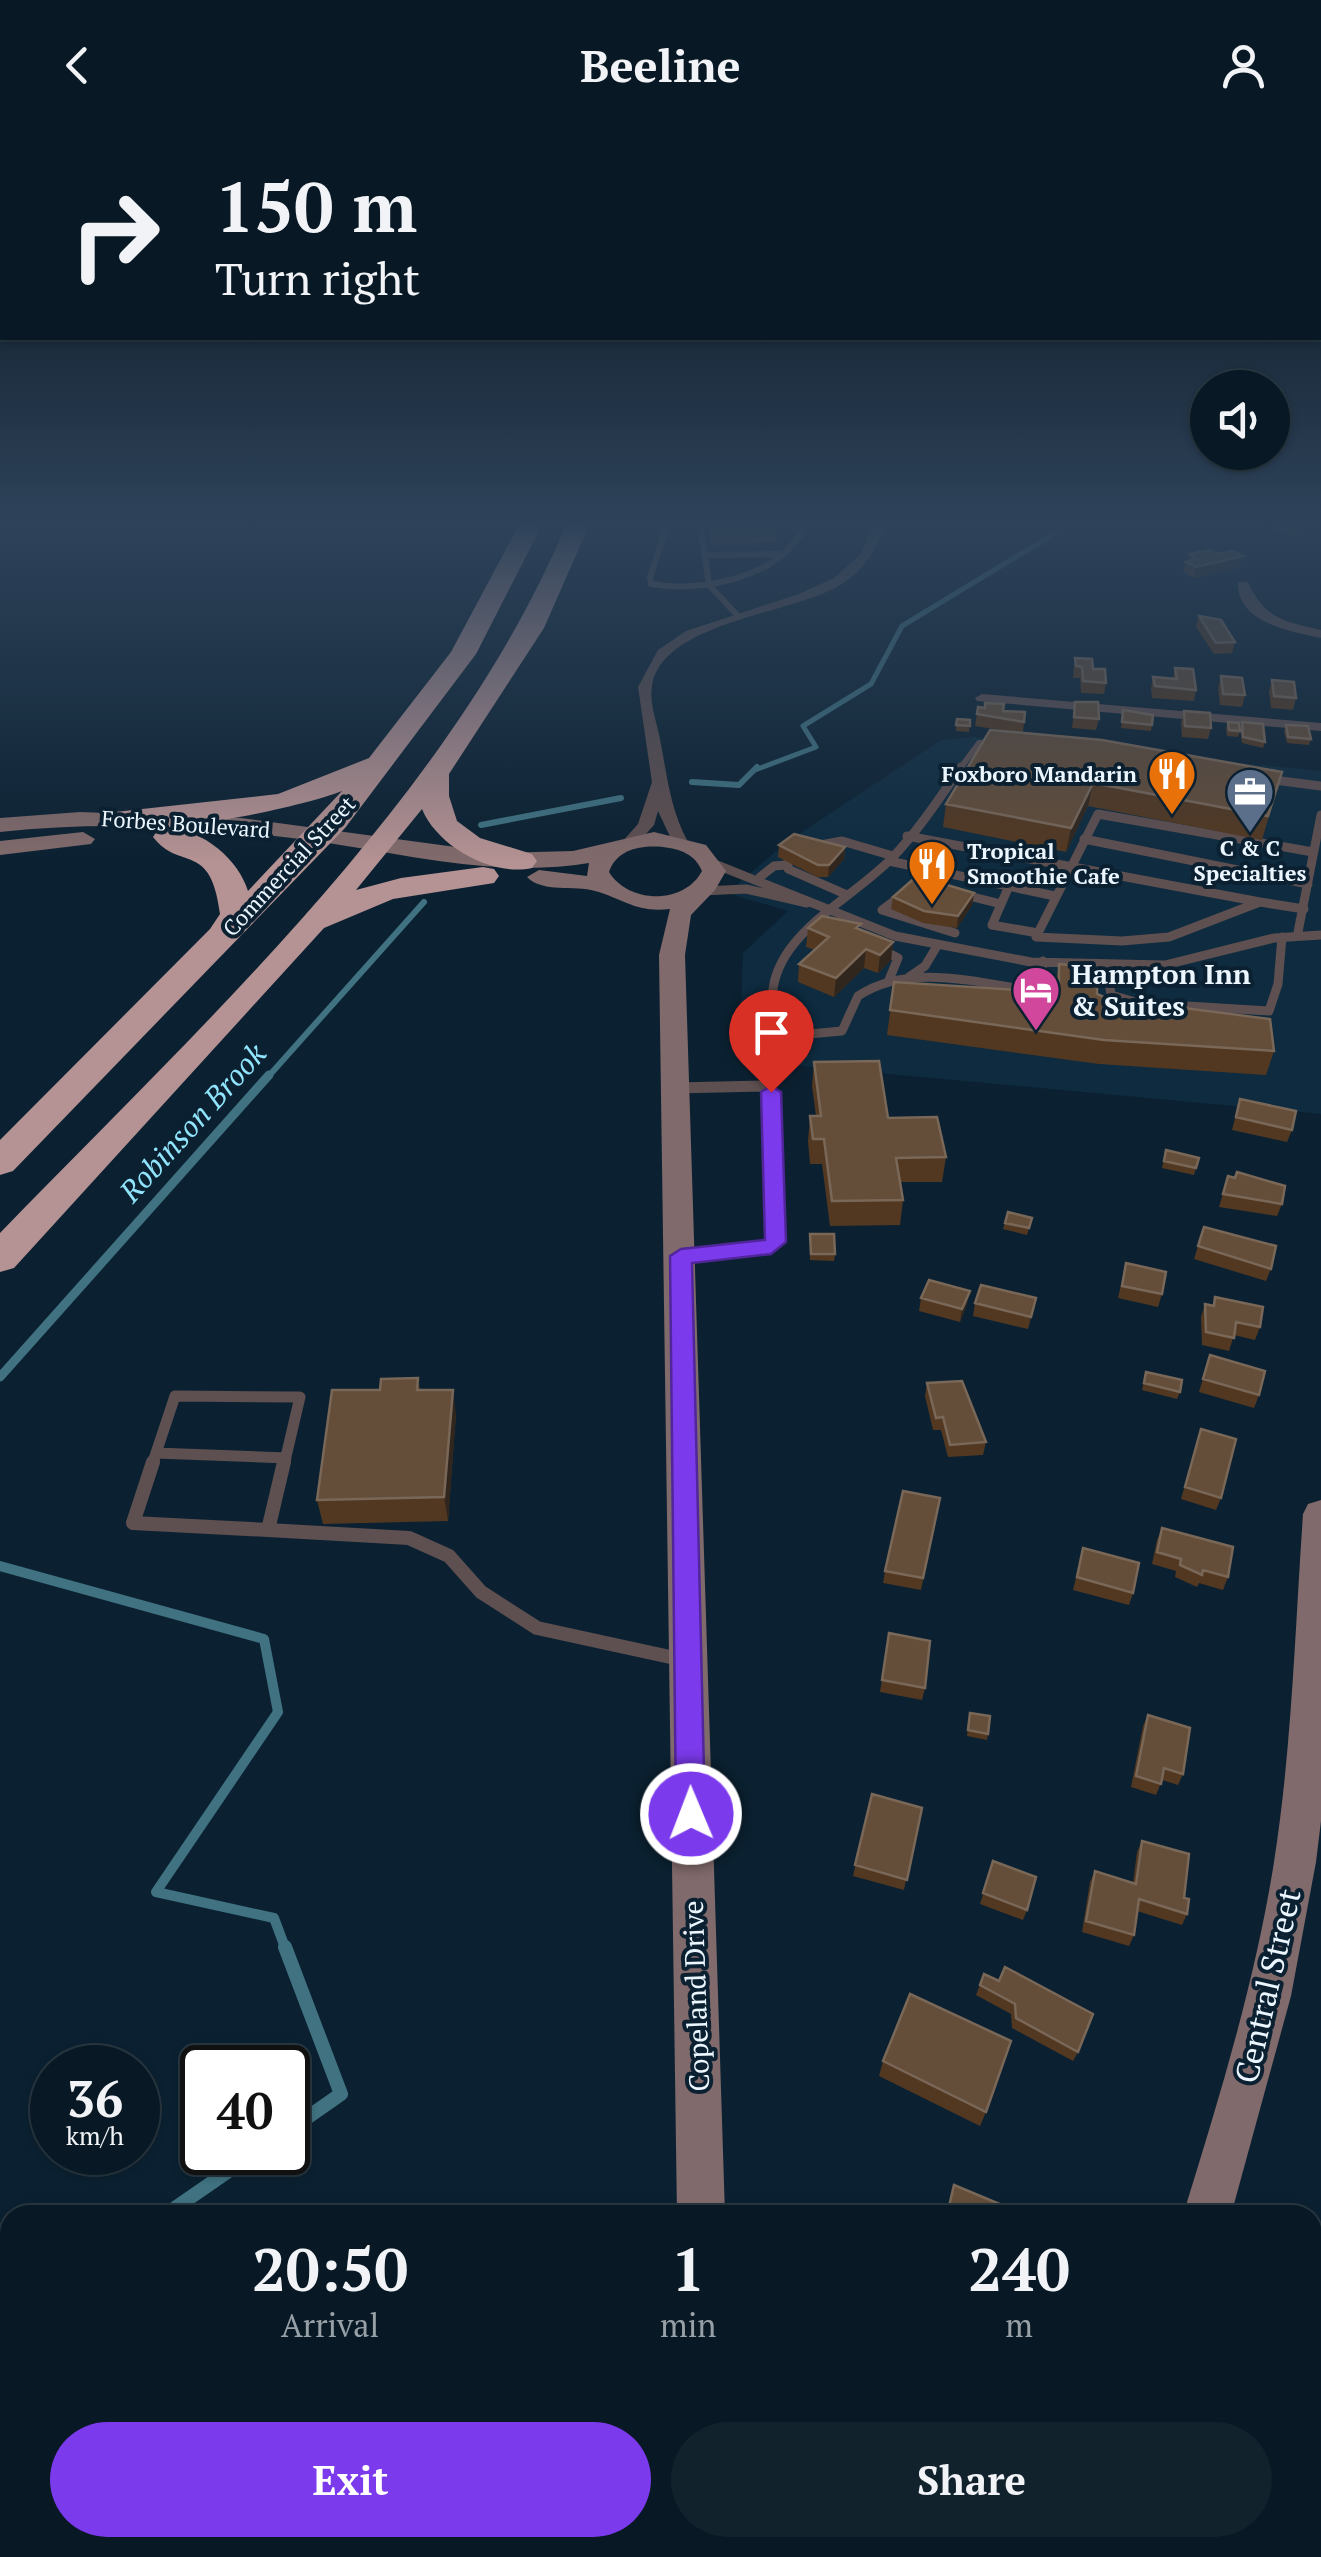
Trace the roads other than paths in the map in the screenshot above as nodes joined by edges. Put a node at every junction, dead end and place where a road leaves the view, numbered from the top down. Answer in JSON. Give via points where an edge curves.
{"nodes":[{"id":1,"x":471,"y":636,"type":"edge"},
{"id":2,"x":526,"y":636,"type":"edge"},
{"id":3,"x":694,"y":636,"type":"edge"},
{"id":4,"x":982,"y":698,"type":"dead end"},
{"id":5,"x":1321,"y":727,"type":"edge"},
{"id":6,"x":1013,"y":746,"type":"edge"},
{"id":7,"x":383,"y":758,"type":"junction"},
{"id":8,"x":436,"y":776,"type":"junction"},
{"id":9,"x":1252,"y":778,"type":"edge"},
{"id":10,"x":660,"y":780,"type":"junction"},
{"id":11,"x":1321,"y":786,"type":"edge"},
{"id":12,"x":1321,"y":814,"type":"edge"},
{"id":13,"x":126,"y":818,"type":"junction"},
{"id":14,"x":0,"y":825,"type":"edge"},
{"id":15,"x":907,"y":836,"type":"junction"},
{"id":16,"x":168,"y":838,"type":"junction"},
{"id":17,"x":1084,"y":839,"type":"junction"},
{"id":18,"x":680,"y":842,"type":"junction"},
{"id":19,"x":314,"y":844,"type":"junction"},
{"id":20,"x":619,"y":847,"type":"junction"},
{"id":21,"x":0,"y":848,"type":"edge"},
{"id":22,"x":804,"y":850,"type":"edge"},
{"id":23,"x":372,"y":852,"type":"junction"},
{"id":24,"x":1314,"y":852,"type":"junction"},
{"id":25,"x":891,"y":858,"type":"junction"},
{"id":26,"x":521,"y":861,"type":"junction"},
{"id":27,"x":712,"y":864,"type":"junction"},
{"id":28,"x":1069,"y":867,"type":"junction"},
{"id":29,"x":483,"y":876,"type":"junction"},
{"id":30,"x":760,"y":877,"type":"junction"},
{"id":31,"x":917,"y":883,"type":"edge"},
{"id":32,"x":1308,"y":884,"type":"junction"},
{"id":33,"x":604,"y":886,"type":"junction"},
{"id":34,"x":1009,"y":886,"type":"junction"},
{"id":35,"x":950,"y":891,"type":"edge"},
{"id":36,"x":696,"y":893,"type":"junction"},
{"id":37,"x":845,"y":894,"type":"junction"},
{"id":38,"x":1055,"y":896,"type":"junction"},
{"id":39,"x":631,"y":899,"type":"junction"},
{"id":40,"x":1260,"y":902,"type":"junction"},
{"id":41,"x":1000,"y":904,"type":"junction"},
{"id":42,"x":830,"y":909,"type":"junction"},
{"id":43,"x":1304,"y":909,"type":"junction"},
{"id":44,"x":814,"y":924,"type":"junction"},
{"id":45,"x":304,"y":931,"type":"junction"},
{"id":46,"x":832,"y":931,"type":"edge"},
{"id":47,"x":1298,"y":932,"type":"junction"},
{"id":48,"x":955,"y":933,"type":"edge"},
{"id":49,"x":1037,"y":935,"type":"junction"},
{"id":50,"x":1321,"y":935,"type":"edge"},
{"id":51,"x":1282,"y":936,"type":"junction"},
{"id":52,"x":218,"y":942,"type":"junction"},
{"id":53,"x":869,"y":944,"type":"edge"},
{"id":54,"x":937,"y":946,"type":"junction"},
{"id":55,"x":672,"y":954,"type":"junction"},
{"id":56,"x":1038,"y":961,"type":"junction"},
{"id":57,"x":1107,"y":966,"type":"junction"},
{"id":58,"x":909,"y":978,"type":"junction"},
{"id":59,"x":889,"y":980,"type":"junction"},
{"id":60,"x":1040,"y":992,"type":"junction"},
{"id":61,"x":1054,"y":999,"type":"edge"},
{"id":62,"x":676,"y":1073,"type":"junction"},
{"id":63,"x":0,"y":1162,"type":"edge"},
{"id":64,"x":681,"y":1256,"type":"junction"},
{"id":65,"x":0,"y":1258,"type":"edge"},
{"id":66,"x":156,"y":1453,"type":"junction"},
{"id":67,"x":286,"y":1458,"type":"junction"},
{"id":68,"x":1321,"y":1514,"type":"edge"},
{"id":69,"x":268,"y":1530,"type":"junction"},
{"id":70,"x":689,"y":1661,"type":"junction"},
{"id":71,"x":702,"y":2205,"type":"edge"},
{"id":72,"x":1211,"y":2205,"type":"edge"}],
"edges":[{"from":1,"to":7,"type":"highway","name":"Commercial Street"},
{"from":2,"to":8,"type":"highway","name":"Commercial Street"},
{"from":3,"to":10,"type":"street","via":[[678,643],[644,685]]},
{"from":4,"to":5,"type":"street"},
{"from":6,"to":15,"type":"lane","via":[[979,743]]},
{"from":7,"to":13,"type":"highway","via":[[298,800]]},
{"from":7,"to":19,"type":"highway","name":"Commercial Street"},
{"from":8,"to":23,"type":"highway","name":"Commercial Street"},
{"from":8,"to":26,"type":"highway","via":[[431,801],[442,823],[467,843]]},
{"from":9,"to":11,"type":"lane"},
{"from":10,"to":18,"type":"street","via":[[669,825]]},
{"from":10,"to":20,"type":"street","via":[[646,825]]},
{"from":12,"to":24,"type":"lane"},
{"from":13,"to":14,"type":"street","name":"Forbes Boulevard"},
{"from":13,"to":19,"type":"street","name":"Forbes Boulevard"},
{"from":15,"to":25,"type":"lane"},
{"from":15,"to":28,"type":"lane"},
{"from":16,"to":19,"type":"street","name":"Forbes Boulevard"},
{"from":16,"to":21,"type":"street","name":"Forbes Boulevard"},
{"from":16,"to":52,"type":"highway","via":[[206,854],[228,875],[236,914]]},
{"from":17,"to":24,"type":"lane","via":[[1098,814]]},
{"from":17,"to":28,"type":"lane"},
{"from":17,"to":32,"type":"lane"},
{"from":18,"to":20,"type":"street","name":"Forbes Boulevard"},
{"from":18,"to":27,"type":"street"},
{"from":19,"to":23,"type":"street","name":"Forbes Boulevard"},
{"from":19,"to":52,"type":"highway","name":"Commercial Street"},
{"from":20,"to":26,"type":"street","name":"Forbes Boulevard"},
{"from":20,"to":33,"type":"street","via":[[598,865]]},
{"from":22,"to":25,"type":"lane","via":[[842,841]]},
{"from":23,"to":26,"type":"street","name":"Forbes Boulevard"},
{"from":23,"to":29,"type":"street","name":"Forbes Boulevard"},
{"from":23,"to":45,"type":"highway","name":"Commercial Street"},
{"from":24,"to":32,"type":"lane"},
{"from":25,"to":34,"type":"lane"},
{"from":25,"to":37,"type":"lane"},
{"from":27,"to":30,"type":"lane"},
{"from":27,"to":36,"type":"street","name":"Copeland Drive","via":[[712,878]]},
{"from":28,"to":38,"type":"lane"},
{"from":28,"to":40,"type":"lane"},
{"from":29,"to":33,"type":"street","name":"Forbes Boulevard","via":[[558,877]]},
{"from":29,"to":45,"type":"highway","via":[[372,893]]},
{"from":30,"to":37,"type":"lane","via":[[787,863],[796,874]]},
{"from":30,"to":42,"type":"lane"},
{"from":31,"to":48,"type":"lane","via":[[882,910]]},
{"from":32,"to":43,"type":"lane"},
{"from":33,"to":39,"type":"street","name":"Forbes Boulevard"},
{"from":34,"to":38,"type":"lane"},
{"from":34,"to":41,"type":"lane"},
{"from":35,"to":41,"type":"lane"},
{"from":36,"to":39,"type":"street","via":[[668,902]]},
{"from":36,"to":42,"type":"lane","via":[[746,888]]},
{"from":36,"to":55,"type":"street","name":"Copeland Drive","via":[[678,915]]},
{"from":37,"to":42,"type":"lane"},
{"from":38,"to":49,"type":"lane"},
{"from":39,"to":55,"type":"street"},
{"from":40,"to":43,"type":"lane"},
{"from":40,"to":49,"type":"lane","via":[[1170,938],[1122,942]]},
{"from":41,"to":49,"type":"lane","via":[[992,925]]},
{"from":42,"to":44,"type":"lane"},
{"from":42,"to":54,"type":"lane"},
{"from":43,"to":47,"type":"lane"},
{"from":44,"to":46,"type":"lane"},
{"from":44,"to":59,"type":"lane","via":[[784,951],[774,980],[776,1025],[820,1035],[842,1031],[855,998]]},
{"from":45,"to":65,"type":"highway","name":"Commercial Street"},
{"from":47,"to":50,"type":"lane"},
{"from":47,"to":51,"type":"lane"},
{"from":49,"to":56,"type":"lane"},
{"from":51,"to":57,"type":"lane","via":[[1191,961]]},
{"from":51,"to":57,"type":"lane","via":[[1269,1011],[1109,999]]},
{"from":52,"to":63,"type":"highway","name":"Commercial Street"},
{"from":53,"to":59,"type":"lane","via":[[898,958]]},
{"from":54,"to":56,"type":"lane"},
{"from":54,"to":58,"type":"lane"},
{"from":55,"to":62,"type":"street","name":"Copeland Drive"},
{"from":56,"to":57,"type":"lane"},
{"from":56,"to":60,"type":"lane"},
{"from":58,"to":59,"type":"lane"},
{"from":58,"to":60,"type":"lane"},
{"from":60,"to":61,"type":"lane"},
{"from":62,"to":64,"type":"street","name":"Copeland Drive"},
{"from":62,"to":64,"type":"lane","via":[[771,1092],[776,1242]]},
{"from":64,"to":70,"type":"street","name":"Copeland Drive"},
{"from":66,"to":67,"type":"lane"},
{"from":66,"to":67,"type":"lane","via":[[175,1396],[300,1397]]},
{"from":66,"to":69,"type":"lane","via":[[133,1523]]},
{"from":67,"to":69,"type":"lane"},
{"from":68,"to":72,"type":"street","name":"Central Street","via":[[1295,1862],[1254,2061]]},
{"from":69,"to":70,"type":"lane","via":[[409,1538],[449,1556],[482,1592],[537,1628]]},
{"from":70,"to":71,"type":"street","name":"Copeland Drive"}]}
